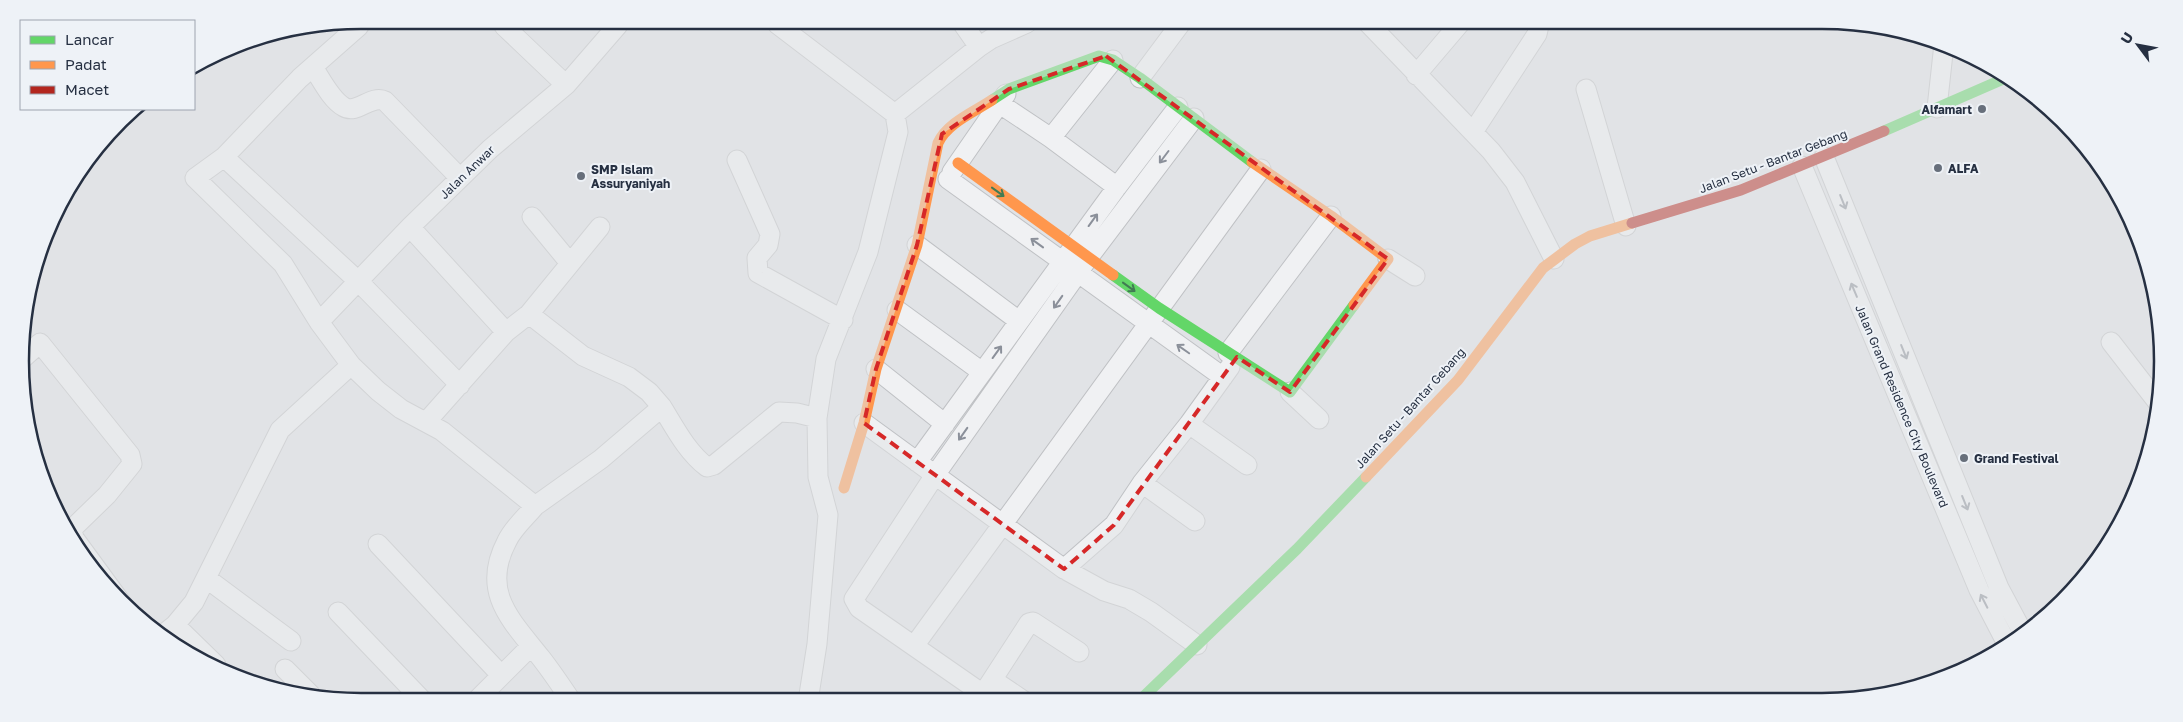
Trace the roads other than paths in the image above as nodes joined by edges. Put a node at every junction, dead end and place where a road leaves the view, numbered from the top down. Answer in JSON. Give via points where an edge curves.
{"nodes":[{"id":1,"x":356,"y":29,"type":"edge"},
{"id":2,"x":507,"y":29,"type":"edge"},
{"id":3,"x":615,"y":29,"type":"edge"},
{"id":4,"x":784,"y":29,"type":"edge"},
{"id":5,"x":966,"y":29,"type":"edge"},
{"id":6,"x":1014,"y":29,"type":"edge"},
{"id":7,"x":1177,"y":29,"type":"edge"},
{"id":8,"x":1376,"y":29,"type":"edge"},
{"id":9,"x":1455,"y":29,"type":"edge"},
{"id":10,"x":1538,"y":29,"type":"edge"},
{"id":11,"x":979,"y":47,"type":"junction"},
{"id":12,"x":1943,"y":52,"type":"edge"},
{"id":13,"x":1113,"y":60,"type":"junction"},
{"id":14,"x":313,"y":67,"type":"junction"},
{"id":15,"x":1416,"y":75,"type":"junction"},
{"id":16,"x":1140,"y":78,"type":"junction"},
{"id":17,"x":2000,"y":81,"type":"edge"},
{"id":18,"x":566,"y":85,"type":"junction"},
{"id":19,"x":1586,"y":89,"type":"dead end"},
{"id":20,"x":1004,"y":97,"type":"junction"},
{"id":21,"x":1178,"y":107,"type":"junction"},
{"id":22,"x":1937,"y":108,"type":"junction"},
{"id":23,"x":895,"y":114,"type":"junction"},
{"id":24,"x":1194,"y":118,"type":"junction"},
{"id":25,"x":1473,"y":132,"type":"junction"},
{"id":26,"x":1050,"y":138,"type":"junction"},
{"id":27,"x":224,"y":157,"type":"junction"},
{"id":28,"x":1824,"y":157,"type":"junction"},
{"id":29,"x":737,"y":160,"type":"dead end"},
{"id":30,"x":958,"y":163,"type":"junction"},
{"id":31,"x":1802,"y":166,"type":"junction"},
{"id":32,"x":1261,"y":169,"type":"junction"},
{"id":33,"x":460,"y":178,"type":"junction"},
{"id":34,"x":948,"y":179,"type":"junction"},
{"id":35,"x":1117,"y":187,"type":"junction"},
{"id":36,"x":924,"y":209,"type":"junction"},
{"id":37,"x":1331,"y":216,"type":"junction"},
{"id":38,"x":532,"y":217,"type":"dead end"},
{"id":39,"x":1626,"y":226,"type":"junction"},
{"id":40,"x":410,"y":227,"type":"junction"},
{"id":41,"x":600,"y":227,"type":"dead end"},
{"id":42,"x":917,"y":245,"type":"junction"},
{"id":43,"x":1076,"y":259,"type":"junction"},
{"id":44,"x":1388,"y":259,"type":"junction"},
{"id":45,"x":1554,"y":259,"type":"junction"},
{"id":46,"x":570,"y":262,"type":"junction"},
{"id":47,"x":1415,"y":276,"type":"dead end"},
{"id":48,"x":358,"y":281,"type":"junction"},
{"id":49,"x":1158,"y":308,"type":"junction"},
{"id":50,"x":897,"y":310,"type":"junction"},
{"id":51,"x":529,"y":314,"type":"junction"},
{"id":52,"x":843,"y":320,"type":"junction"},
{"id":53,"x":1019,"y":321,"type":"junction"},
{"id":54,"x":319,"y":322,"type":"junction"},
{"id":55,"x":1147,"y":324,"type":"junction"},
{"id":56,"x":506,"y":332,"type":"junction"},
{"id":57,"x":2111,"y":342,"type":"dead end"},
{"id":58,"x":29,"y":353,"type":"edge"},
{"id":59,"x":1232,"y":355,"type":"junction"},
{"id":60,"x":351,"y":365,"type":"junction"},
{"id":61,"x":876,"y":369,"type":"junction"},
{"id":62,"x":982,"y":372,"type":"junction"},
{"id":63,"x":1223,"y":377,"type":"junction"},
{"id":64,"x":460,"y":385,"type":"junction"},
{"id":65,"x":1290,"y":392,"type":"junction"},
{"id":66,"x":2152,"y":395,"type":"edge"},
{"id":67,"x":662,"y":407,"type":"junction"},
{"id":68,"x":817,"y":418,"type":"junction"},
{"id":69,"x":1319,"y":419,"type":"dead end"},
{"id":70,"x":428,"y":422,"type":"junction"},
{"id":71,"x":864,"y":423,"type":"junction"},
{"id":72,"x":945,"y":424,"type":"junction"},
{"id":73,"x":1189,"y":424,"type":"junction"},
{"id":74,"x":917,"y":462,"type":"junction"},
{"id":75,"x":1247,"y":465,"type":"dead end"},
{"id":76,"x":935,"y":475,"type":"junction"},
{"id":77,"x":1142,"y":483,"type":"junction"},
{"id":78,"x":844,"y":488,"type":"dead end"},
{"id":79,"x":536,"y":506,"type":"junction"},
{"id":80,"x":1195,"y":521,"type":"dead end"},
{"id":81,"x":1002,"y":524,"type":"junction"},
{"id":82,"x":73,"y":528,"type":"edge"},
{"id":83,"x":378,"y":544,"type":"dead end"},
{"id":84,"x":1064,"y":569,"type":"junction"},
{"id":85,"x":206,"y":578,"type":"junction"},
{"id":86,"x":338,"y":612,"type":"dead end"},
{"id":87,"x":2020,"y":628,"type":"edge"},
{"id":88,"x":168,"y":630,"type":"edge"},
{"id":89,"x":2004,"y":639,"type":"edge"},
{"id":90,"x":291,"y":641,"type":"dead end"},
{"id":91,"x":1196,"y":644,"type":"junction"},
{"id":92,"x":188,"y":645,"type":"edge"},
{"id":93,"x":531,"y":646,"type":"junction"},
{"id":94,"x":914,"y":646,"type":"junction"},
{"id":95,"x":1079,"y":652,"type":"dead end"},
{"id":96,"x":285,"y":669,"type":"dead end"},
{"id":97,"x":502,"y":675,"type":"junction"},
{"id":98,"x":304,"y":688,"type":"edge"},
{"id":99,"x":990,"y":691,"type":"edge"},
{"id":100,"x":415,"y":693,"type":"edge"},
{"id":101,"x":484,"y":693,"type":"edge"},
{"id":102,"x":565,"y":693,"type":"edge"},
{"id":103,"x":809,"y":693,"type":"edge"},
{"id":104,"x":1146,"y":693,"type":"edge"}],
"edges":[{"from":1,"to":14,"type":"street"},
{"from":2,"to":18,"type":"street"},
{"from":3,"to":18,"type":"street","name":"Jalan Anwar"},
{"from":4,"to":23,"type":"street"},
{"from":5,"to":11,"type":"street"},
{"from":6,"to":11,"type":"street"},
{"from":7,"to":16,"type":"street"},
{"from":8,"to":15,"type":"street"},
{"from":9,"to":15,"type":"street"},
{"from":10,"to":25,"type":"street"},
{"from":11,"to":23,"type":"street"},
{"from":12,"to":22,"type":"street"},
{"from":13,"to":16,"type":"street"},
{"from":13,"to":20,"type":"street","via":[[1099,56]]},
{"from":13,"to":26,"type":"street"},
{"from":14,"to":27,"type":"street"},
{"from":14,"to":33,"type":"street","via":[[346,108],[353,109],[376,99],[384,101]]},
{"from":15,"to":25,"type":"street"},
{"from":16,"to":21,"type":"street"},
{"from":17,"to":22,"type":"street","name":"Jalan Setu - Bantar Gebang"},
{"from":18,"to":33,"type":"street","name":"Jalan Anwar"},
{"from":19,"to":39,"type":"street"},
{"from":20,"to":26,"type":"street"},
{"from":20,"to":30,"type":"street"},
{"from":20,"to":36,"type":"street","via":[[942,134]]},
{"from":21,"to":24,"type":"street"},
{"from":21,"to":35,"type":"street"},
{"from":22,"to":28,"type":"street","name":"Jalan Setu - Bantar Gebang"},
{"from":23,"to":52,"type":"street","via":[[898,132],[884,195],[868,252]]},
{"from":24,"to":32,"type":"street"},
{"from":24,"to":43,"type":"street","one_way":true},
{"from":25,"to":45,"type":"street","via":[[1515,182]]},
{"from":26,"to":35,"type":"street"},
{"from":27,"to":48,"type":"street"},
{"from":27,"to":54,"type":"street","via":[[195,178],[282,264]]},
{"from":28,"to":31,"type":"street","name":"Jalan Setu - Bantar Gebang"},
{"from":28,"to":87,"type":"street","name":"Jalan Grand Residence City Boulevard","one_way":true,"via":[[1999,588]]},
{"from":29,"to":52,"type":"street","via":[[770,234],[768,245],[757,258],[758,273]]},
{"from":30,"to":34,"type":"street"},
{"from":30,"to":43,"type":"street","one_way":true},
{"from":31,"to":39,"type":"street","name":"Jalan Setu - Bantar Gebang","via":[[1704,203]]},
{"from":89,"to":31,"type":"street","name":"Jalan Grand Residence City Boulevard","one_way":true,"via":[[1979,590]]},
{"from":32,"to":37,"type":"street"},
{"from":32,"to":49,"type":"street"},
{"from":33,"to":40,"type":"street","name":"Jalan Anwar"},
{"from":34,"to":36,"type":"street"},
{"from":43,"to":34,"type":"street","one_way":true},
{"from":43,"to":35,"type":"street","one_way":true},
{"from":36,"to":42,"type":"street"},
{"from":37,"to":44,"type":"street"},
{"from":37,"to":59,"type":"street"},
{"from":38,"to":46,"type":"street"},
{"from":39,"to":45,"type":"street","name":"Jalan Setu - Bantar Gebang","via":[[1590,236]]},
{"from":40,"to":48,"type":"street","name":"Jalan Anwar"},
{"from":40,"to":56,"type":"street"},
{"from":41,"to":46,"type":"street"},
{"from":42,"to":50,"type":"street"},
{"from":42,"to":53,"type":"street"},
{"from":43,"to":49,"type":"street","one_way":true},
{"from":43,"to":53,"type":"street"},
{"from":43,"to":55,"type":"street"},
{"from":43,"to":76,"type":"street","one_way":true},
{"from":44,"to":47,"type":"street"},
{"from":44,"to":65,"type":"street"},
{"from":45,"to":91,"type":"street","name":"Jalan Setu - Bantar Gebang","via":[[1543,268],[1458,380],[1297,549]]},
{"from":46,"to":51,"type":"street"},
{"from":48,"to":54,"type":"street","name":"Jalan Anwar"},
{"from":48,"to":64,"type":"street"},
{"from":49,"to":55,"type":"street"},
{"from":49,"to":59,"type":"street"},
{"from":50,"to":61,"type":"street"},
{"from":50,"to":62,"type":"street"},
{"from":51,"to":56,"type":"street"},
{"from":51,"to":67,"type":"street","via":[[583,356],[629,377]]},
{"from":52,"to":68,"type":"street","via":[[826,359]]},
{"from":62,"to":53,"type":"street","one_way":true},
{"from":54,"to":60,"type":"street"},
{"from":63,"to":55,"type":"street","one_way":true},
{"from":55,"to":81,"type":"street"},
{"from":56,"to":64,"type":"street"},
{"from":57,"to":66,"type":"street"},
{"from":58,"to":82,"type":"street","via":[[40,342],[130,455],[132,464],[107,495]]},
{"from":59,"to":63,"type":"street"},
{"from":59,"to":65,"type":"street"},
{"from":60,"to":70,"type":"street","via":[[401,409]]},
{"from":60,"to":85,"type":"street","via":[[280,430]]},
{"from":61,"to":71,"type":"street"},
{"from":61,"to":72,"type":"street"},
{"from":62,"to":72,"type":"street"},
{"from":63,"to":73,"type":"street"},
{"from":64,"to":70,"type":"street"},
{"from":65,"to":69,"type":"street"},
{"from":67,"to":68,"type":"street","via":[[698,460],[707,467],[714,466],[779,412],[797,412]]},
{"from":67,"to":79,"type":"street","via":[[601,459]]},
{"from":68,"to":103,"type":"street","via":[[818,477],[828,515]]},
{"from":70,"to":79,"type":"street"},
{"from":71,"to":74,"type":"street"},
{"from":71,"to":78,"type":"street"},
{"from":72,"to":74,"type":"street"},
{"from":73,"to":75,"type":"street"},
{"from":73,"to":77,"type":"street"},
{"from":74,"to":76,"type":"street"},
{"from":76,"to":81,"type":"street"},
{"from":76,"to":94,"type":"street","via":[[854,599],[859,608]]},
{"from":77,"to":80,"type":"street"},
{"from":77,"to":84,"type":"street","via":[[1114,525]]},
{"from":79,"to":93,"type":"street","via":[[507,539],[495,576],[499,600]]},
{"from":81,"to":84,"type":"street"},
{"from":81,"to":94,"type":"street"},
{"from":83,"to":97,"type":"street"},
{"from":84,"to":91,"type":"street","via":[[1136,604]]},
{"from":85,"to":88,"type":"street","via":[[194,602]]},
{"from":85,"to":90,"type":"street"},
{"from":86,"to":100,"type":"street"},
{"from":88,"to":92,"type":"street"},
{"from":91,"to":104,"type":"street","name":"Jalan Setu - Bantar Gebang"},
{"from":93,"to":97,"type":"street"},
{"from":93,"to":102,"type":"street"},
{"from":94,"to":99,"type":"street"},
{"from":95,"to":99,"type":"street","via":[[1033,622]]},
{"from":96,"to":98,"type":"street"},
{"from":97,"to":101,"type":"street"}]}
